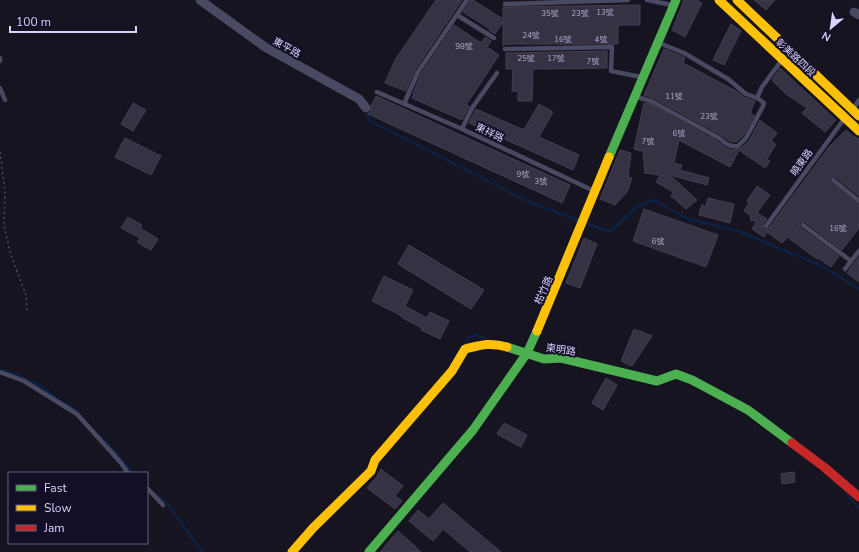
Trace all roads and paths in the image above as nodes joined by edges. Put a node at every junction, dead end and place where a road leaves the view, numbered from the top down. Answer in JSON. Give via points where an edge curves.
{"nodes":[{"id":1,"x":200,"y":0,"type":"edge"},
{"id":2,"x":467,"y":0,"type":"edge"},
{"id":3,"x":628,"y":0,"type":"edge"},
{"id":4,"x":647,"y":0,"type":"edge"},
{"id":5,"x":719,"y":0,"type":"edge"},
{"id":6,"x":737,"y":0,"type":"edge"},
{"id":7,"x":675,"y":3,"type":"edge"},
{"id":8,"x":504,"y":4,"type":"dead end"},
{"id":9,"x":457,"y":15,"type":"junction"},
{"id":10,"x":494,"y":38,"type":"dead end"},
{"id":11,"x":657,"y":43,"type":"junction"},
{"id":12,"x":505,"y":49,"type":"dead end"},
{"id":13,"x":790,"y":51,"type":"junction"},
{"id":14,"x":782,"y":59,"type":"junction"},
{"id":15,"x":497,"y":73,"type":"dead end"},
{"id":16,"x":643,"y":78,"type":"junction"},
{"id":17,"x":0,"y":88,"type":"edge"},
{"id":18,"x":377,"y":92,"type":"dead end"},
{"id":19,"x":635,"y":97,"type":"junction"},
{"id":20,"x":757,"y":98,"type":"junction"},
{"id":21,"x":5,"y":100,"type":"dead end"},
{"id":22,"x":859,"y":100,"type":"edge"},
{"id":23,"x":404,"y":104,"type":"junction"},
{"id":24,"x":366,"y":108,"type":"dead end"},
{"id":25,"x":856,"y":113,"type":"edge"},
{"id":26,"x":845,"y":118,"type":"junction"},
{"id":27,"x":462,"y":129,"type":"junction"},
{"id":28,"x":859,"y":131,"type":"edge"},
{"id":29,"x":0,"y":152,"type":"edge"},
{"id":30,"x":833,"y":180,"type":"dead end"},
{"id":31,"x":594,"y":191,"type":"junction"},
{"id":32,"x":859,"y":201,"type":"edge"},
{"id":33,"x":803,"y":225,"type":"dead end"},
{"id":34,"x":766,"y":226,"type":"dead end"},
{"id":35,"x":859,"y":251,"type":"edge"},
{"id":36,"x":851,"y":261,"type":"junction"},
{"id":37,"x":845,"y":269,"type":"dead end"},
{"id":38,"x":28,"y":312,"type":"dead end"},
{"id":39,"x":526,"y":353,"type":"junction"},
{"id":40,"x":0,"y":372,"type":"edge"},
{"id":41,"x":127,"y":472,"type":"edge"},
{"id":42,"x":148,"y":489,"type":"edge"},
{"id":43,"x":859,"y":497,"type":"edge"},
{"id":44,"x":163,"y":505,"type":"dead end"},
{"id":45,"x":292,"y":552,"type":"edge"},
{"id":46,"x":369,"y":552,"type":"edge"}],
"edges":[{"from":1,"to":24,"type":"street","name":"東平路","via":[[265,47],[359,100]]},
{"from":2,"to":9,"type":"lane"},
{"from":3,"to":8,"type":"lane"},
{"from":4,"to":7,"type":"lane"},
{"from":5,"to":14,"type":"street","name":"彰美路四段"},
{"from":6,"to":13,"type":"street","name":"彰美路四段"},
{"from":7,"to":11,"type":"street","name":"柑竹路"},
{"from":9,"to":10,"type":"lane"},
{"from":9,"to":23,"type":"lane","via":[[418,72]]},
{"from":11,"to":16,"type":"street","name":"柑竹路"},
{"from":11,"to":20,"type":"lane","via":[[684,53],[728,79],[746,94]]},
{"from":12,"to":16,"type":"lane","via":[[612,48],[611,71]]},
{"from":13,"to":14,"type":"lane"},
{"from":13,"to":25,"type":"street","name":"彰美路四段"},
{"from":14,"to":20,"type":"lane"},
{"from":14,"to":26,"type":"street","name":"彰美路四段"},
{"from":15,"to":27,"type":"lane","via":[[472,108]]},
{"from":16,"to":19,"type":"street","name":"柑竹路"},
{"from":17,"to":21,"type":"lane"},
{"from":18,"to":23,"type":"lane","name":"東祥路"},
{"from":19,"to":20,"type":"lane","via":[[651,101],[731,147],[738,146],[746,138],[761,111],[764,103]]},
{"from":19,"to":31,"type":"street","name":"柑竹路"},
{"from":22,"to":25,"type":"lane","name":"曉東路"},
{"from":23,"to":27,"type":"lane","name":"東祥路"},
{"from":25,"to":26,"type":"lane","name":"曉東路"},
{"from":26,"to":28,"type":"street","name":"彰美路四段"},
{"from":26,"to":34,"type":"lane","name":"曉東路"},
{"from":27,"to":31,"type":"lane","name":"東祥路"},
{"from":29,"to":38,"type":"path","via":[[5,192],[4,226],[11,255],[26,295]]},
{"from":30,"to":32,"type":"lane"},
{"from":31,"to":39,"type":"street","name":"柑竹路"},
{"from":33,"to":36,"type":"lane"},
{"from":35,"to":36,"type":"lane"},
{"from":36,"to":37,"type":"lane"},
{"from":39,"to":43,"type":"street","name":"東明路","via":[[544,359],[561,358],[657,381],[676,374],[692,380],[748,410],[824,467]]},
{"from":39,"to":45,"type":"street","name":"東明路","via":[[496,344],[465,349],[452,371],[375,460],[371,471]]},
{"from":39,"to":46,"type":"street","name":"柑竹路","via":[[474,430]]},
{"from":40,"to":41,"type":"lane","via":[[24,381],[77,414]]},
{"from":42,"to":44,"type":"lane"}]}
